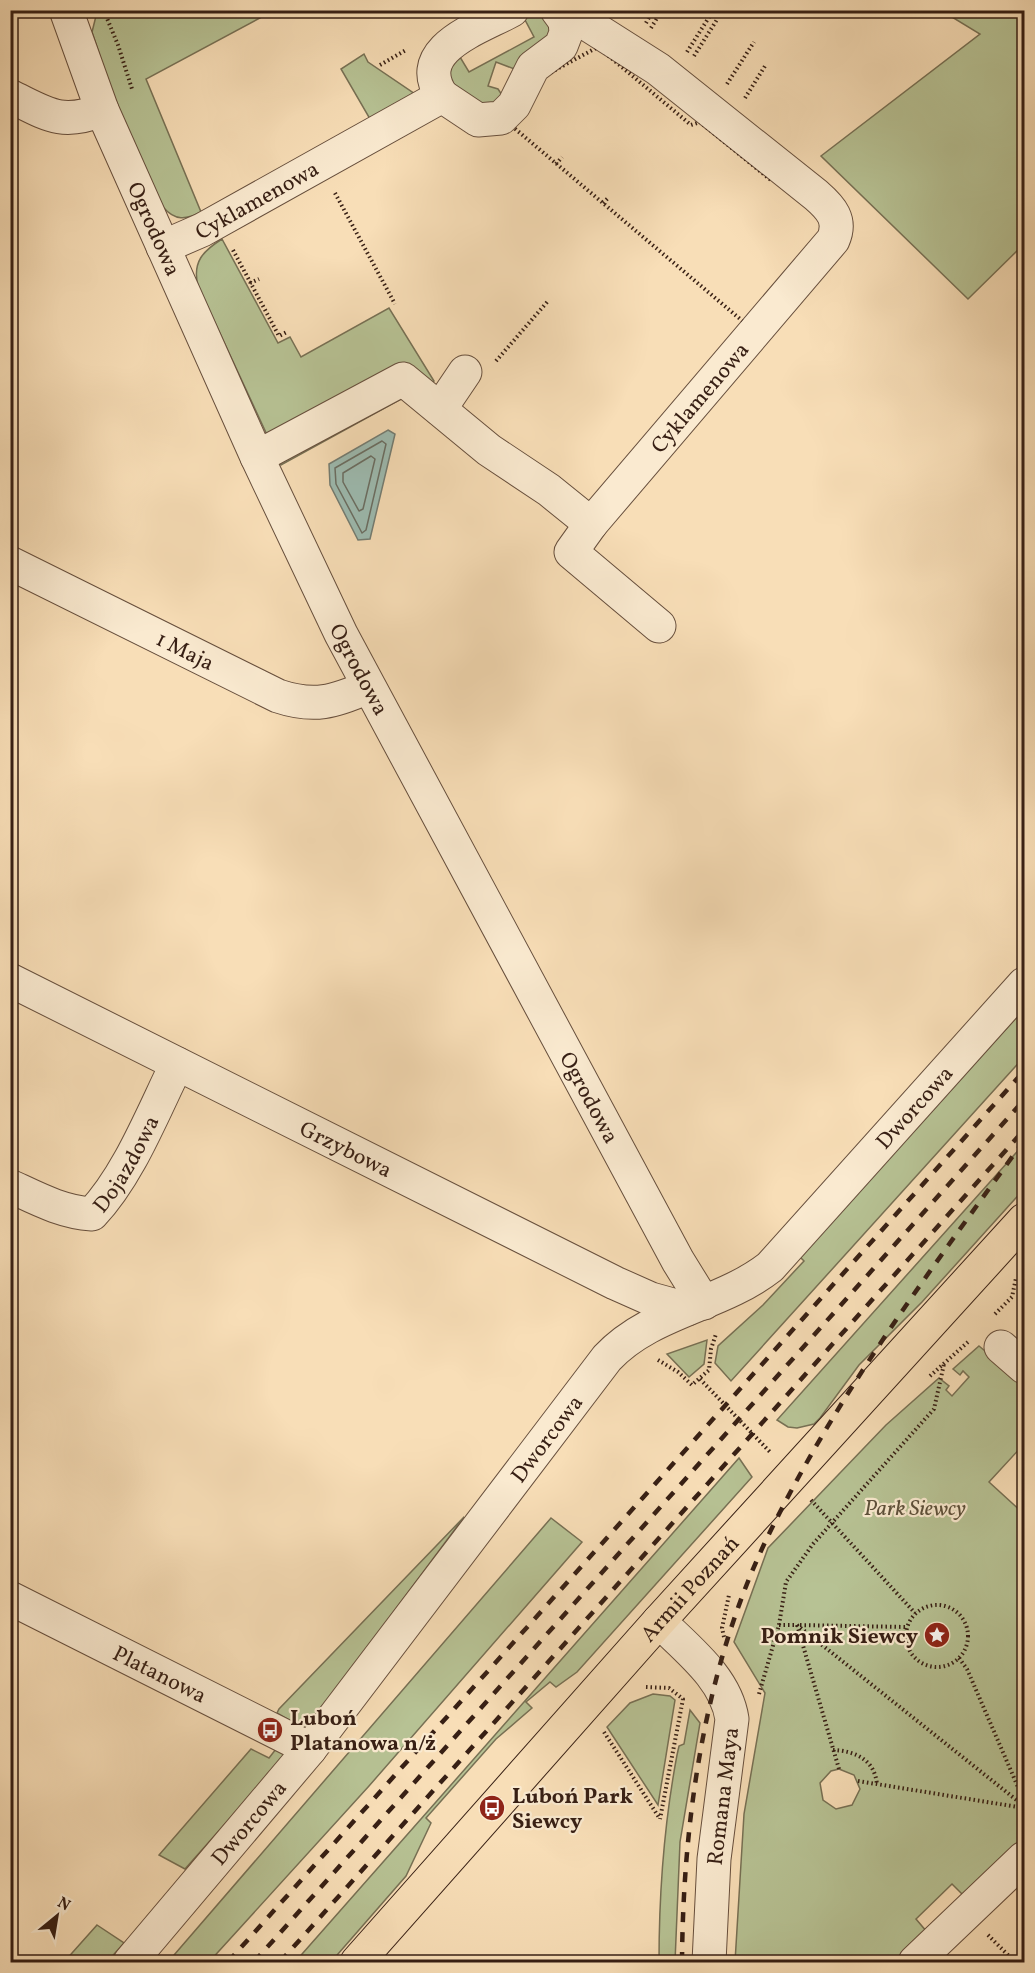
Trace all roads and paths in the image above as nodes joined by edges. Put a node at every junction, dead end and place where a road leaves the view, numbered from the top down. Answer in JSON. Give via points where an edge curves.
{"nodes":[{"id":1,"x":66,"y":10,"type":"edge"},
{"id":2,"x":512,"y":10,"type":"edge"},
{"id":3,"x":711,"y":14,"type":"dead end"},
{"id":4,"x":561,"y":16,"type":"edge"},
{"id":5,"x":718,"y":18,"type":"dead end"},
{"id":6,"x":754,"y":42,"type":"dead end"},
{"id":7,"x":684,"y":57,"type":"dead end"},
{"id":8,"x":690,"y":61,"type":"dead end"},
{"id":9,"x":722,"y":92,"type":"dead end"},
{"id":10,"x":10,"y":96,"type":"edge"},
{"id":11,"x":442,"y":96,"type":"junction"},
{"id":12,"x":102,"y":110,"type":"junction"},
{"id":13,"x":562,"y":157,"type":"dead end"},
{"id":14,"x":556,"y":164,"type":"junction"},
{"id":15,"x":331,"y":186,"type":"dead end"},
{"id":16,"x":609,"y":196,"type":"dead end"},
{"id":17,"x":603,"y":203,"type":"junction"},
{"id":18,"x":229,"y":242,"type":"dead end"},
{"id":19,"x":163,"y":247,"type":"junction"},
{"id":20,"x":259,"y":279,"type":"dead end"},
{"id":21,"x":250,"y":284,"type":"junction"},
{"id":22,"x":548,"y":301,"type":"dead end"},
{"id":23,"x":395,"y":304,"type":"dead end"},
{"id":24,"x":287,"y":332,"type":"dead end"},
{"id":25,"x":465,"y":372,"type":"joint"},
{"id":26,"x":440,"y":409,"type":"junction"},
{"id":27,"x":256,"y":457,"type":"junction"},
{"id":28,"x":591,"y":524,"type":"junction"},
{"id":29,"x":10,"y":563,"type":"edge"},
{"id":30,"x":659,"y":626,"type":"dead end"},
{"id":31,"x":368,"y":687,"type":"junction"},
{"id":32,"x":10,"y":980,"type":"edge"},
{"id":33,"x":1024,"y":984,"type":"edge"},
{"id":34,"x":177,"y":1064,"type":"junction"},
{"id":35,"x":10,"y":1186,"type":"edge"},
{"id":36,"x":1024,"y":1220,"type":"edge"},
{"id":37,"x":703,"y":1313,"type":"junction"},
{"id":38,"x":654,"y":1358,"type":"dead end"},
{"id":39,"x":945,"y":1363,"type":"dead end"},
{"id":40,"x":700,"y":1378,"type":"junction"},
{"id":41,"x":777,"y":1458,"type":"dead end"},
{"id":42,"x":806,"y":1495,"type":"dead end"},
{"id":43,"x":832,"y":1523,"type":"junction"},
{"id":44,"x":10,"y":1598,"type":"edge"},
{"id":45,"x":915,"y":1612,"type":"junction"},
{"id":46,"x":659,"y":1621,"type":"junction"},
{"id":47,"x":779,"y":1625,"type":"junction"},
{"id":48,"x":797,"y":1625,"type":"junction"},
{"id":49,"x":906,"y":1627,"type":"junction"},
{"id":50,"x":959,"y":1658,"type":"junction"},
{"id":51,"x":648,"y":1687,"type":"dead end"},
{"id":52,"x":758,"y":1697,"type":"dead end"},
{"id":53,"x":598,"y":1724,"type":"dead end"},
{"id":54,"x":310,"y":1749,"type":"junction"},
{"id":55,"x":833,"y":1750,"type":"junction"},
{"id":56,"x":839,"y":1769,"type":"dead end"},
{"id":57,"x":858,"y":1781,"type":"dead end"},
{"id":58,"x":877,"y":1785,"type":"junction"},
{"id":59,"x":1024,"y":1801,"type":"edge"},
{"id":60,"x":1024,"y":1807,"type":"edge"},
{"id":61,"x":1024,"y":1858,"type":"edge"},
{"id":62,"x":983,"y":1930,"type":"dead end"},
{"id":63,"x":130,"y":1962,"type":"edge"},
{"id":64,"x":357,"y":1962,"type":"edge"},
{"id":65,"x":709,"y":1962,"type":"edge"},
{"id":66,"x":915,"y":1962,"type":"edge"},
{"id":67,"x":1015,"y":1962,"type":"edge"}],
"edges":[{"from":1,"to":12,"type":"street","name":"Ogrodowa"},
{"from":2,"to":11,"type":"street","via":[[442,50],[436,58],[434,79]]},
{"from":3,"to":7,"type":"path"},
{"from":4,"to":11,"type":"street","name":"Cyklamenowa","via":[[566,33],[561,46],[533,68],[514,105],[501,118],[478,120]]},
{"from":4,"to":28,"type":"street","name":"Cyklamenowa","via":[[584,22],[658,69],[816,195],[837,220],[832,240]]},
{"from":5,"to":8,"type":"path"},
{"from":6,"to":9,"type":"path"},
{"from":10,"to":12,"type":"street","via":[[66,119]]},
{"from":11,"to":19,"type":"street","name":"Cyklamenowa","via":[[202,230]]},
{"from":12,"to":19,"type":"street","name":"Ogrodowa"},
{"from":13,"to":14,"type":"path"},
{"from":14,"to":17,"type":"path"},
{"from":14,"to":17,"type":"path","via":[[513,127],[544,76],[598,47],[691,124],[700,122],[772,181],[775,177],[815,211],[823,228],[819,238],[746,324]]},
{"from":15,"to":23,"type":"path"},
{"from":16,"to":17,"type":"path"},
{"from":18,"to":21,"type":"path"},
{"from":19,"to":27,"type":"street","name":"Ogrodowa"},
{"from":20,"to":21,"type":"path"},
{"from":21,"to":24,"type":"path","via":[[279,336]]},
{"from":22,"to":25,"type":"path","via":[[482,378]]},
{"from":25,"to":26,"type":"street"},
{"from":26,"to":27,"type":"street","via":[[404,379]]},
{"from":26,"to":28,"type":"street"},
{"from":27,"to":31,"type":"street","name":"Ogrodowa"},
{"from":28,"to":30,"type":"street","via":[[571,552]]},
{"from":29,"to":31,"type":"street","name":"1 Maja","via":[[278,696],[306,704],[321,703]]},
{"from":31,"to":37,"type":"street","name":"Ogrodowa"},
{"from":32,"to":34,"type":"street","name":"Grzybowa"},
{"from":33,"to":37,"type":"street","name":"Dworcowa","via":[[770,1268]]},
{"from":34,"to":35,"type":"street","name":"Dojazdowa","via":[[124,1169],[92,1214],[49,1205]]},
{"from":34,"to":37,"type":"street","name":"Grzybowa","via":[[615,1283],[651,1299]]},
{"from":36,"to":46,"type":"main road","name":"Armii Poznań"},
{"from":37,"to":40,"type":"path","via":[[711,1349],[709,1370]]},
{"from":37,"to":54,"type":"street","name":"Dworcowa","via":[[632,1335],[607,1358]]},
{"from":38,"to":40,"type":"path","via":[[692,1385]]},
{"from":39,"to":43,"type":"path","via":[[934,1409]]},
{"from":40,"to":41,"type":"path"},
{"from":42,"to":43,"type":"path"},
{"from":43,"to":45,"type":"path"},
{"from":43,"to":47,"type":"path","via":[[786,1582]]},
{"from":44,"to":54,"type":"street","name":"Platanowa"},
{"from":45,"to":49,"type":"path"},
{"from":45,"to":50,"type":"path","via":[[937,1604],[960,1613],[969,1636]]},
{"from":46,"to":64,"type":"main road","name":"Armii Poznań"},
{"from":46,"to":65,"type":"street","name":"Romana Maya","via":[[716,1680],[730,1704],[732,1719],[714,1859]]},
{"from":47,"to":48,"type":"path"},
{"from":47,"to":52,"type":"path"},
{"from":48,"to":49,"type":"path"},
{"from":48,"to":55,"type":"path"},
{"from":48,"to":60,"type":"path"},
{"from":49,"to":50,"type":"path","via":[[908,1650],[926,1666],[949,1665]]},
{"from":50,"to":59,"type":"path"},
{"from":51,"to":53,"type":"path","via":[[669,1688],[683,1699],[660,1819]]},
{"from":54,"to":63,"type":"street","name":"Dworcowa"},
{"from":55,"to":56,"type":"path"},
{"from":55,"to":58,"type":"path","via":[[865,1759]]},
{"from":57,"to":58,"type":"path"},
{"from":58,"to":60,"type":"path"},
{"from":61,"to":66,"type":"street"},
{"from":62,"to":67,"type":"path"}]}
